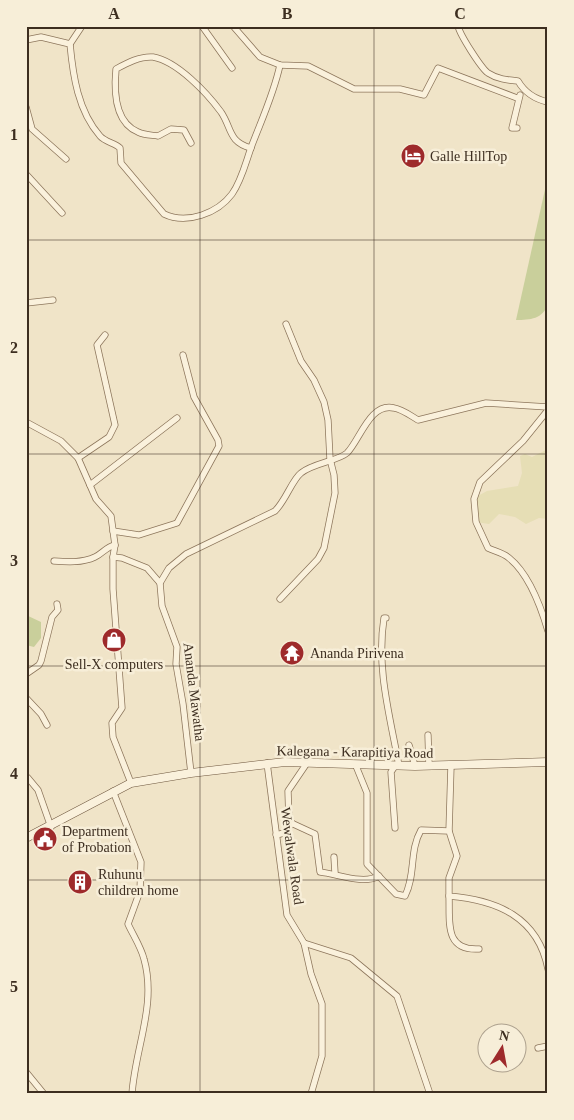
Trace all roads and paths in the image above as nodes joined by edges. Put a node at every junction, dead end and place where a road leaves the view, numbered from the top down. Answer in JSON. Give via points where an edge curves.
{"nodes":[{"id":1,"x":82,"y":26,"type":"edge"},
{"id":2,"x":202,"y":26,"type":"edge"},
{"id":3,"x":233,"y":26,"type":"edge"},
{"id":4,"x":458,"y":26,"type":"edge"},
{"id":5,"x":26,"y":40,"type":"edge"},
{"id":6,"x":70,"y":44,"type":"junction"},
{"id":7,"x":280,"y":65,"type":"junction"},
{"id":8,"x":232,"y":68,"type":"dead end"},
{"id":9,"x":524,"y":91,"type":"junction"},
{"id":10,"x":517,"y":98,"type":"junction"},
{"id":11,"x":548,"y":102,"type":"edge"},
{"id":12,"x":26,"y":107,"type":"edge"},
{"id":13,"x":517,"y":128,"type":"dead end"},
{"id":14,"x":191,"y":144,"type":"dead end"},
{"id":15,"x":251,"y":148,"type":"junction"},
{"id":16,"x":66,"y":159,"type":"dead end"},
{"id":17,"x":26,"y":174,"type":"edge"},
{"id":18,"x":62,"y":213,"type":"dead end"},
{"id":19,"x":53,"y":300,"type":"dead end"},
{"id":20,"x":26,"y":303,"type":"edge"},
{"id":21,"x":286,"y":324,"type":"dead end"},
{"id":22,"x":105,"y":336,"type":"dead end"},
{"id":23,"x":183,"y":355,"type":"dead end"},
{"id":24,"x":548,"y":409,"type":"edge"},
{"id":25,"x":177,"y":418,"type":"dead end"},
{"id":26,"x":26,"y":422,"type":"edge"},
{"id":27,"x":78,"y":458,"type":"junction"},
{"id":28,"x":330,"y":459,"type":"junction"},
{"id":29,"x":90,"y":485,"type":"junction"},
{"id":30,"x":113,"y":531,"type":"junction"},
{"id":31,"x":115,"y":545,"type":"junction"},
{"id":32,"x":113,"y":557,"type":"junction"},
{"id":33,"x":54,"y":561,"type":"dead end"},
{"id":34,"x":160,"y":583,"type":"junction"},
{"id":35,"x":280,"y":599,"type":"dead end"},
{"id":36,"x":57,"y":604,"type":"dead end"},
{"id":37,"x":386,"y":618,"type":"dead end"},
{"id":38,"x":548,"y":631,"type":"edge"},
{"id":39,"x":26,"y":674,"type":"edge"},
{"id":40,"x":26,"y":698,"type":"edge"},
{"id":41,"x":47,"y":725,"type":"dead end"},
{"id":42,"x":428,"y":735,"type":"dead end"},
{"id":43,"x":410,"y":744,"type":"dead end"},
{"id":44,"x":548,"y":762,"type":"edge"},
{"id":45,"x":267,"y":763,"type":"junction"},
{"id":46,"x":307,"y":763,"type":"junction"},
{"id":47,"x":356,"y":766,"type":"junction"},
{"id":48,"x":397,"y":766,"type":"junction"},
{"id":49,"x":415,"y":766,"type":"junction"},
{"id":50,"x":429,"y":766,"type":"junction"},
{"id":51,"x":451,"y":766,"type":"junction"},
{"id":52,"x":191,"y":773,"type":"junction"},
{"id":53,"x":28,"y":778,"type":"dead end"},
{"id":54,"x":131,"y":783,"type":"junction"},
{"id":55,"x":113,"y":791,"type":"junction"},
{"id":56,"x":292,"y":823,"type":"junction"},
{"id":57,"x":51,"y":826,"type":"junction"},
{"id":58,"x":395,"y":828,"type":"dead end"},
{"id":59,"x":449,"y":831,"type":"junction"},
{"id":60,"x":276,"y":835,"type":"junction"},
{"id":61,"x":26,"y":838,"type":"edge"},
{"id":62,"x":334,"y":857,"type":"dead end"},
{"id":63,"x":335,"y":873,"type":"junction"},
{"id":64,"x":379,"y":876,"type":"junction"},
{"id":65,"x":449,"y":896,"type":"junction"},
{"id":66,"x":304,"y":943,"type":"junction"},
{"id":67,"x":479,"y":949,"type":"dead end"},
{"id":68,"x":548,"y":969,"type":"edge"},
{"id":69,"x":548,"y":1046,"type":"edge"},
{"id":70,"x":538,"y":1048,"type":"dead end"},
{"id":71,"x":26,"y":1072,"type":"edge"},
{"id":72,"x":44,"y":1094,"type":"edge"},
{"id":73,"x":132,"y":1094,"type":"edge"},
{"id":74,"x":311,"y":1094,"type":"edge"},
{"id":75,"x":430,"y":1094,"type":"edge"}],
"edges":[{"from":1,"to":6,"type":"street"},
{"from":2,"to":8,"type":"street"},
{"from":3,"to":7,"type":"street","via":[[260,57]]},
{"from":4,"to":9,"type":"street","via":[[461,36],[486,72],[503,80],[518,81]]},
{"from":5,"to":6,"type":"street","via":[[40,37]]},
{"from":6,"to":15,"type":"street","via":[[73,80],[89,120],[102,138],[120,148],[121,163],[169,217],[211,213],[231,194]]},
{"from":7,"to":10,"type":"street","via":[[308,66],[354,89],[400,89],[424,95],[438,68]]},
{"from":7,"to":15,"type":"street"},
{"from":9,"to":10,"type":"street"},
{"from":9,"to":11,"type":"street"},
{"from":10,"to":13,"type":"street","via":[[512,128]]},
{"from":12,"to":16,"type":"street","via":[[32,129]]},
{"from":14,"to":15,"type":"street","via":[[184,130],[170,129],[158,136],[137,132],[122,119],[114,89],[116,69],[132,60],[152,57],[176,67],[221,112],[234,139]]},
{"from":17,"to":18,"type":"street"},
{"from":19,"to":20,"type":"street"},
{"from":21,"to":28,"type":"street","via":[[301,361],[324,402]]},
{"from":22,"to":27,"type":"street","via":[[97,345],[115,425],[108,437]]},
{"from":23,"to":30,"type":"street","via":[[194,397],[218,440],[216,453],[177,523],[139,535]]},
{"from":24,"to":28,"type":"street","via":[[486,403],[418,420],[394,407],[381,409],[344,455]]},
{"from":24,"to":38,"type":"street","via":[[523,441],[480,482],[474,499],[476,522],[488,548],[508,557],[518,568]]},
{"from":25,"to":29,"type":"street"},
{"from":26,"to":27,"type":"street","via":[[61,441]]},
{"from":27,"to":29,"type":"street"},
{"from":28,"to":34,"type":"street","via":[[299,474],[284,502],[275,511],[186,554],[169,568]]},
{"from":28,"to":35,"type":"street","via":[[335,493],[324,548],[318,559]]},
{"from":29,"to":30,"type":"street","via":[[96,499],[111,516]]},
{"from":30,"to":31,"type":"street"},
{"from":31,"to":32,"type":"street"},
{"from":31,"to":33,"type":"street","via":[[95,557],[74,562]]},
{"from":32,"to":34,"type":"street","via":[[146,568]]},
{"from":32,"to":54,"type":"street","via":[[122,708],[112,723],[113,737]]},
{"from":34,"to":52,"type":"street","name":"Ananda Mawatha","via":[[162,606],[177,647],[176,664]]},
{"from":36,"to":39,"type":"street","via":[[58,610],[52,617],[39,666]]},
{"from":37,"to":48,"type":"street","via":[[380,642],[381,667]]},
{"from":40,"to":41,"type":"street"},
{"from":42,"to":50,"type":"street"},
{"from":43,"to":49,"type":"street"},
{"from":44,"to":51,"type":"main road","name":"Kalegana - Karapitiya Road"},
{"from":45,"to":46,"type":"main road","name":"Kalegana - Karapitiya Road"},
{"from":45,"to":52,"type":"main road","name":"Kalegana - Karapitiya Road"},
{"from":45,"to":60,"type":"street","name":"Wewalwala Road"},
{"from":46,"to":47,"type":"main road","name":"Kalegana - Karapitiya Road"},
{"from":46,"to":56,"type":"street","via":[[288,791],[289,822]]},
{"from":47,"to":48,"type":"main road","name":"Kalegana - Karapitiya Road"},
{"from":47,"to":64,"type":"street","via":[[367,792],[367,864]]},
{"from":48,"to":49,"type":"main road","name":"Kalegana - Karapitiya Road"},
{"from":48,"to":58,"type":"street","via":[[391,772]]},
{"from":49,"to":50,"type":"main road","name":"Kalegana - Karapitiya Road"},
{"from":50,"to":51,"type":"main road","name":"Kalegana - Karapitiya Road"},
{"from":51,"to":59,"type":"street"},
{"from":52,"to":54,"type":"main road","name":"Kalegana - Karapitiya Road"},
{"from":53,"to":57,"type":"street","via":[[38,790]]},
{"from":54,"to":55,"type":"main road","name":"Kalegana - Karapitiya Road"},
{"from":55,"to":57,"type":"main road","name":"Kalegana - Karapitiya Road"},
{"from":55,"to":73,"type":"street","via":[[141,862],[140,891],[128,924],[144,958],[149,989],[146,1025]]},
{"from":56,"to":60,"type":"street","via":[[284,833]]},
{"from":56,"to":63,"type":"street","via":[[315,834],[320,872]]},
{"from":57,"to":61,"type":"main road","name":"Kalegana - Karapitiya Road"},
{"from":59,"to":64,"type":"street","via":[[421,830],[414,841],[412,882],[405,896],[396,894]]},
{"from":59,"to":65,"type":"street","via":[[457,856],[449,878]]},
{"from":60,"to":66,"type":"street","name":"Wewalwala Road","via":[[287,915]]},
{"from":62,"to":63,"type":"street"},
{"from":63,"to":64,"type":"street","via":[[358,879]]},
{"from":65,"to":67,"type":"street","via":[[452,938],[457,946]]},
{"from":65,"to":68,"type":"street","via":[[483,901],[505,909],[529,926],[545,955]]},
{"from":66,"to":74,"type":"street","name":"Wewalwala Road","via":[[322,1004],[322,1056]]},
{"from":66,"to":75,"type":"street","via":[[351,958],[397,996]]},
{"from":69,"to":70,"type":"street"},
{"from":71,"to":72,"type":"street"}]}
